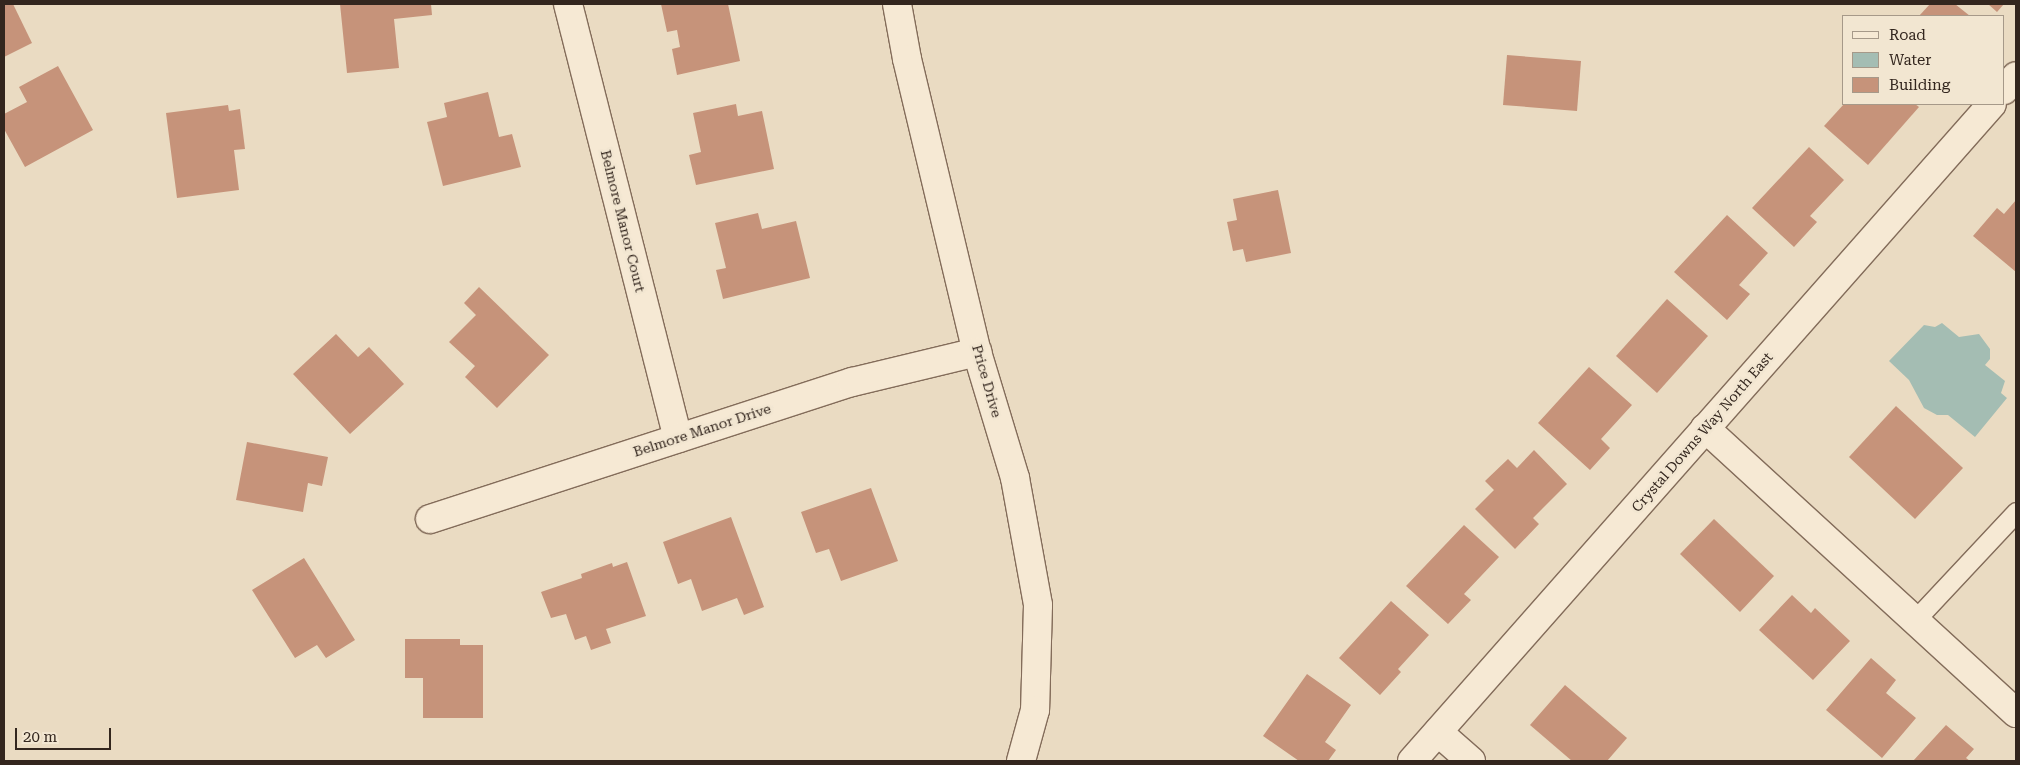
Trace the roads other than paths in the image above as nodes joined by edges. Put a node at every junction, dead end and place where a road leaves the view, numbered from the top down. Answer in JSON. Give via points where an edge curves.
{"nodes":[{"id":1,"x":568,"y":4,"type":"edge"},
{"id":2,"x":897,"y":4,"type":"edge"},
{"id":3,"x":2016,"y":76,"type":"edge"},
{"id":4,"x":2005,"y":89,"type":"edge"},
{"id":5,"x":1991,"y":105,"type":"edge"},
{"id":6,"x":977,"y":352,"type":"junction"},
{"id":7,"x":1705,"y":428,"type":"junction"},
{"id":8,"x":678,"y":438,"type":"junction"},
{"id":9,"x":2016,"y":512,"type":"edge"},
{"id":10,"x":430,"y":519,"type":"dead end"},
{"id":11,"x":1915,"y":620,"type":"junction"},
{"id":12,"x":2016,"y":713,"type":"edge"},
{"id":13,"x":1438,"y":732,"type":"junction"},
{"id":14,"x":1021,"y":761,"type":"edge"},
{"id":15,"x":1412,"y":761,"type":"edge"},
{"id":16,"x":1471,"y":761,"type":"edge"}],
"edges":[{"from":1,"to":8,"type":"street","name":"Belmore Manor Court"},
{"from":2,"to":6,"type":"street","name":"Price Drive","via":[[907,59]]},
{"from":3,"to":4,"type":"street"},
{"from":5,"to":7,"type":"street","name":"Crystal Downs Way North East"},
{"from":6,"to":8,"type":"street","name":"Belmore Manor Drive","via":[[852,382]]},
{"from":6,"to":14,"type":"street","name":"Price Drive","via":[[1016,478],[1038,605],[1036,710]]},
{"from":7,"to":11,"type":"street"},
{"from":7,"to":13,"type":"street","name":"Crystal Downs Way North East"},
{"from":8,"to":10,"type":"street","name":"Belmore Manor Drive"},
{"from":9,"to":11,"type":"lane"},
{"from":11,"to":12,"type":"street"},
{"from":13,"to":15,"type":"street","name":"Crystal Downs Way North East"},
{"from":13,"to":16,"type":"street"}]}
